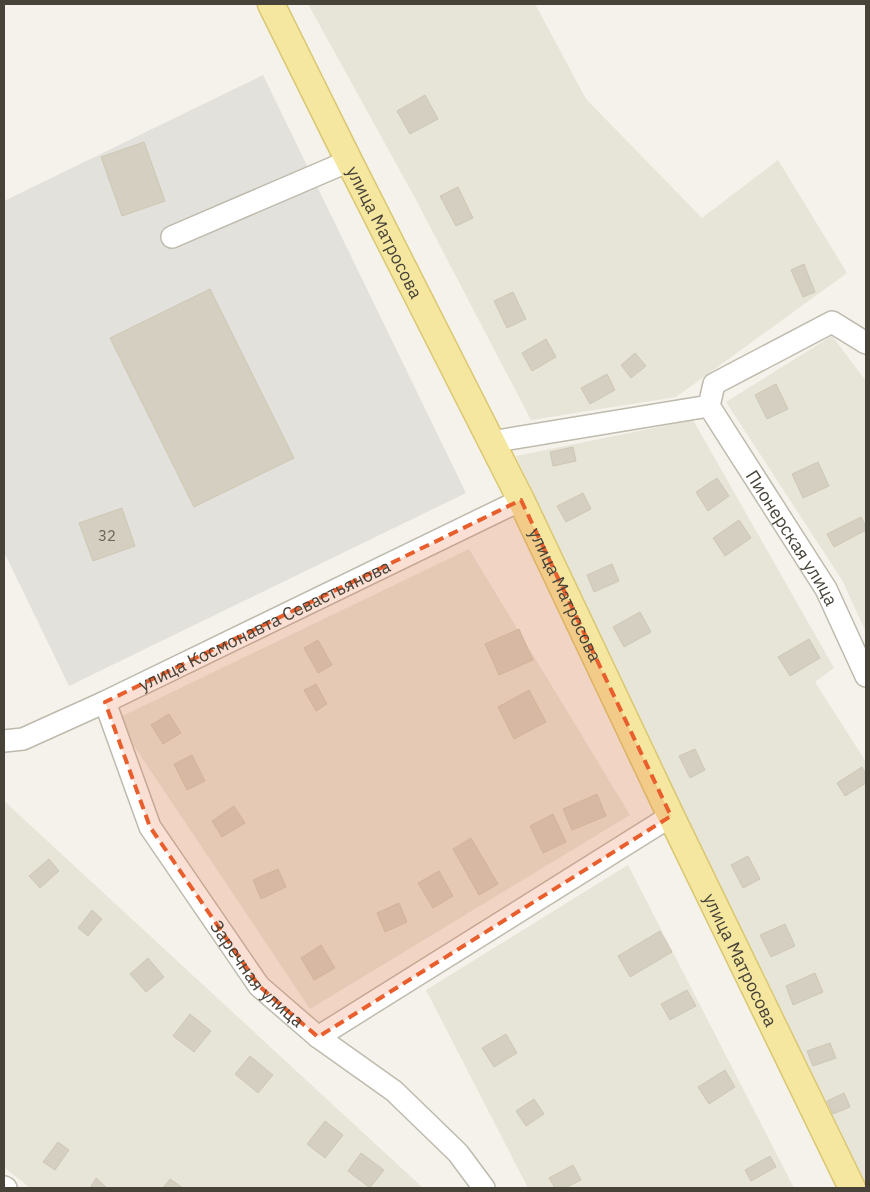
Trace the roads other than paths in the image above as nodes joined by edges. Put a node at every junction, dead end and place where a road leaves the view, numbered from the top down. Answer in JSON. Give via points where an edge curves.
{"nodes":[{"id":1,"x":271,"y":4,"type":"edge"},
{"id":2,"x":349,"y":161,"type":"junction"},
{"id":3,"x":172,"y":237,"type":"dead end"},
{"id":4,"x":866,"y":343,"type":"edge"},
{"id":5,"x":709,"y":406,"type":"junction"},
{"id":6,"x":491,"y":442,"type":"junction"},
{"id":7,"x":521,"y":500,"type":"junction"},
{"id":8,"x":866,"y":676,"type":"edge"},
{"id":9,"x":106,"y":702,"type":"junction"},
{"id":10,"x":4,"y":741,"type":"edge"},
{"id":11,"x":671,"y":816,"type":"junction"},
{"id":12,"x":318,"y":1037,"type":"junction"},
{"id":13,"x":484,"y":1188,"type":"edge"},
{"id":14,"x":852,"y":1188,"type":"edge"}],
"edges":[{"from":1,"to":2,"type":"main road","name":"улица Матросова"},
{"from":2,"to":3,"type":"street"},
{"from":2,"to":6,"type":"main road","name":"улица Матросова"},
{"from":4,"to":5,"type":"street","via":[[832,322],[714,384]]},
{"from":5,"to":6,"type":"street"},
{"from":5,"to":8,"type":"street","name":"Пионерская улица","via":[[826,589]]},
{"from":6,"to":7,"type":"main road","name":"улица Матросова"},
{"from":7,"to":9,"type":"street","name":"улица Космонавта Севастьянова"},
{"from":7,"to":11,"type":"main road","name":"улица Матросова"},
{"from":9,"to":10,"type":"street","name":"улица Космонавта Севастьянова","via":[[24,739]]},
{"from":9,"to":12,"type":"street","name":"Заречная улица","via":[[150,827],[259,986]]},
{"from":11,"to":12,"type":"street"},
{"from":11,"to":14,"type":"main road","name":"улица Матросова"},
{"from":12,"to":13,"type":"street","name":"Заречная улица","via":[[394,1091],[458,1153]]}]}
